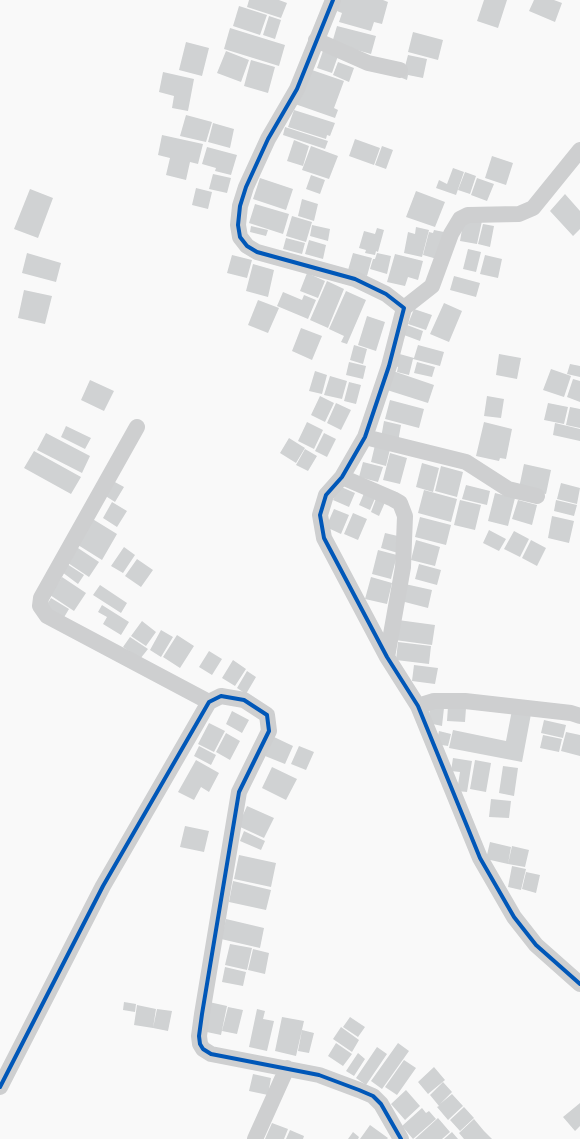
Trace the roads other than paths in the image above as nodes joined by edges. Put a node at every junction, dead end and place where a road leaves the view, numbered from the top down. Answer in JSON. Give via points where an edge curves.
{"nodes":[{"id":1,"x":334,"y":0,"type":"edge"},
{"id":2,"x":316,"y":40,"type":"junction"},
{"id":3,"x":400,"y":70,"type":"dead end"},
{"id":4,"x":580,"y":150,"type":"edge"},
{"id":5,"x":404,"y":308,"type":"junction"},
{"id":6,"x":137,"y":427,"type":"dead end"},
{"id":7,"x":365,"y":437,"type":"junction"},
{"id":8,"x":342,"y":477,"type":"junction"},
{"id":9,"x":537,"y":496,"type":"dead end"},
{"id":10,"x":387,"y":657,"type":"junction"},
{"id":11,"x":208,"y":702,"type":"junction"},
{"id":12,"x":418,"y":706,"type":"junction"},
{"id":13,"x":577,"y":711,"type":"edge"},
{"id":14,"x":580,"y":984,"type":"edge"},
{"id":15,"x":287,"y":1068,"type":"junction"},
{"id":16,"x":0,"y":1087,"type":"edge"},
{"id":17,"x":255,"y":1139,"type":"edge"},
{"id":18,"x":401,"y":1139,"type":"edge"}],
"edges":[{"from":1,"to":2,"type":"street"},
{"from":2,"to":3,"type":"street","via":[[368,62]]},
{"from":2,"to":5,"type":"street","via":[[297,89],[268,139],[246,187],[240,206],[240,237],[247,246],[257,252],[355,279],[386,294]]},
{"from":4,"to":5,"type":"street","via":[[533,208],[519,214],[468,216],[460,219],[451,234],[432,286]]},
{"from":5,"to":7,"type":"street","via":[[389,366]]},
{"from":6,"to":11,"type":"street","via":[[41,598],[40,606],[46,616]]},
{"from":7,"to":8,"type":"street"},
{"from":7,"to":9,"type":"street","via":[[466,462],[508,489]]},
{"from":8,"to":10,"type":"street","via":[[326,496],[320,516],[324,538]]},
{"from":8,"to":10,"type":"street","via":[[400,503],[405,516],[403,567]]},
{"from":10,"to":12,"type":"street"},
{"from":11,"to":15,"type":"street","via":[[221,696],[244,700],[267,715],[269,731],[239,792],[202,1014],[200,1044],[211,1054]]},
{"from":11,"to":16,"type":"street","via":[[103,886]]},
{"from":12,"to":13,"type":"street","via":[[434,701],[465,701]]},
{"from":12,"to":14,"type":"street","via":[[480,858],[514,917],[536,945]]},
{"from":15,"to":17,"type":"street"},
{"from":15,"to":18,"type":"street","via":[[319,1075],[373,1096],[381,1104]]}]}
